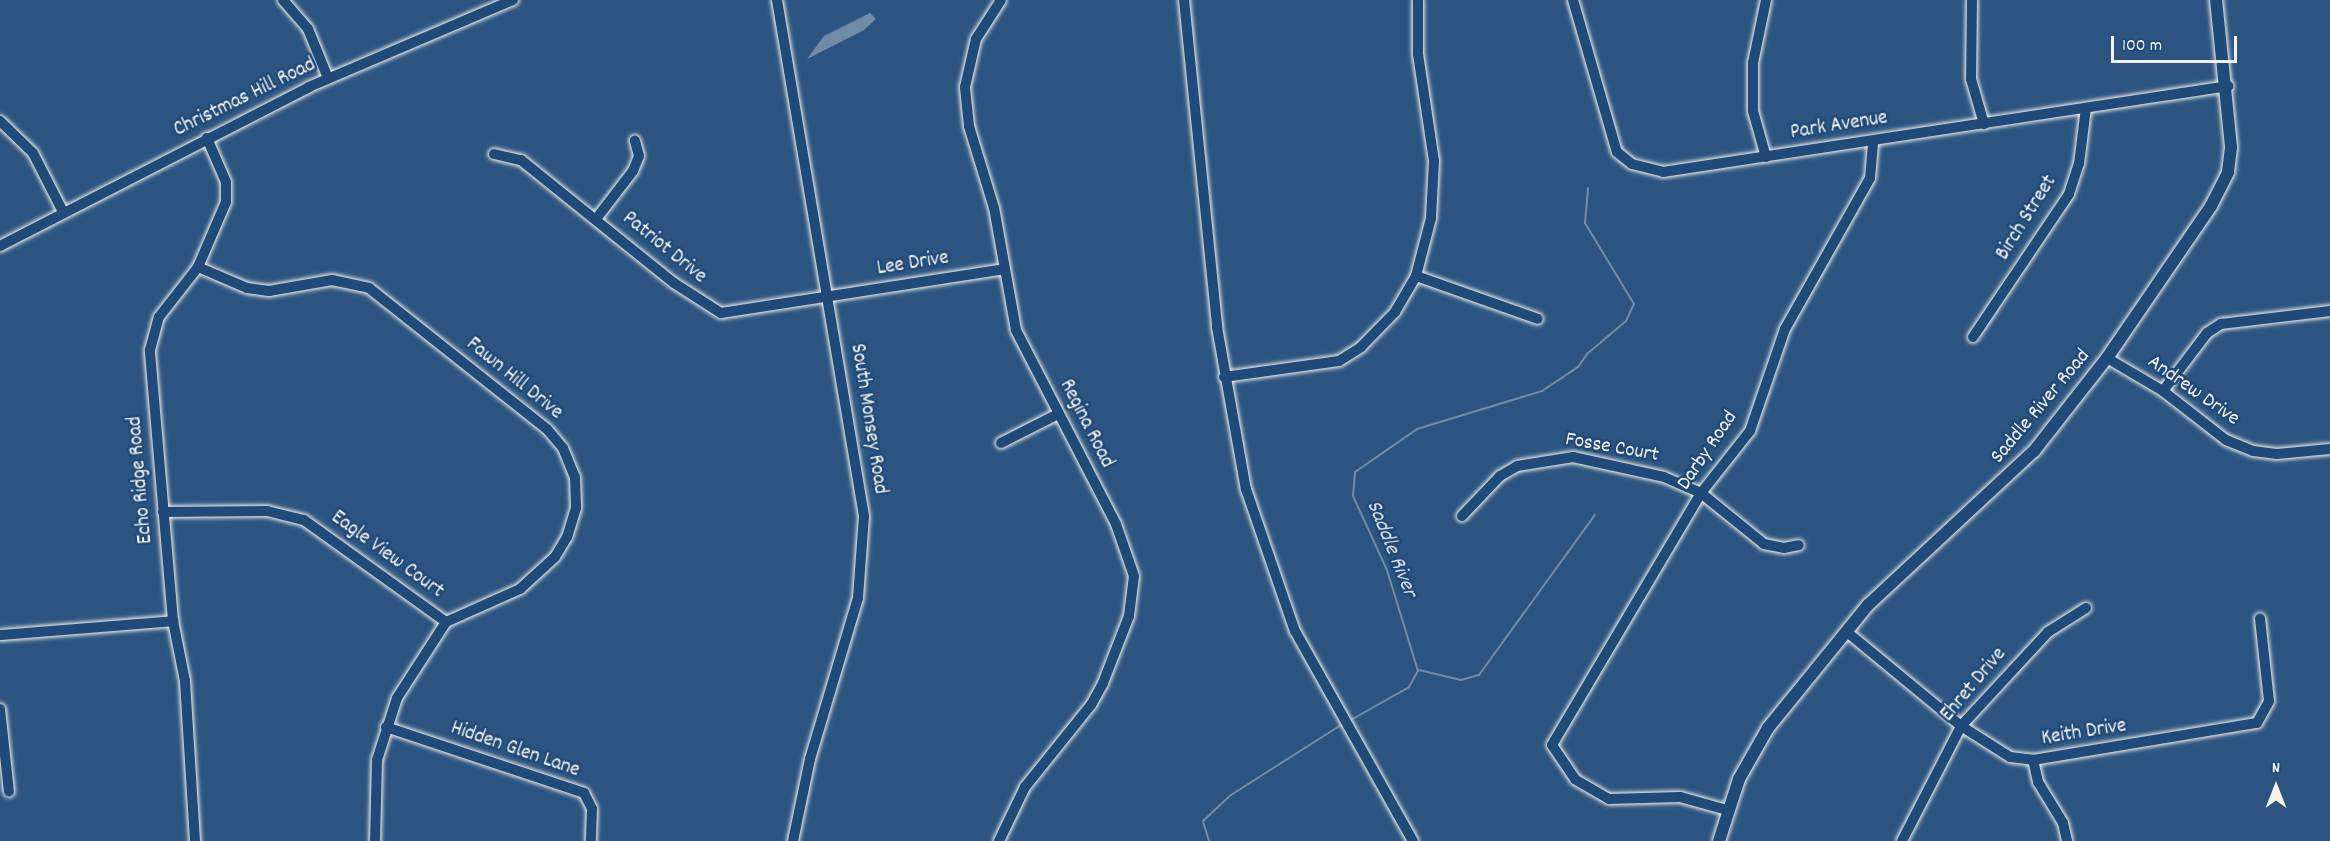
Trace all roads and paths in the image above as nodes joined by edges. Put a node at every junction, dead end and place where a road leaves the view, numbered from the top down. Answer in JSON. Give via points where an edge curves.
{"nodes":[{"id":1,"x":283,"y":0,"type":"edge"},
{"id":2,"x":513,"y":0,"type":"edge"},
{"id":3,"x":777,"y":0,"type":"edge"},
{"id":4,"x":1001,"y":0,"type":"edge"},
{"id":5,"x":1184,"y":0,"type":"edge"},
{"id":6,"x":1418,"y":0,"type":"edge"},
{"id":7,"x":1573,"y":0,"type":"edge"},
{"id":8,"x":1766,"y":0,"type":"edge"},
{"id":9,"x":1972,"y":0,"type":"edge"},
{"id":10,"x":2219,"y":1,"type":"edge"},
{"id":11,"x":328,"y":78,"type":"junction"},
{"id":12,"x":2228,"y":86,"type":"junction"},
{"id":13,"x":2086,"y":108,"type":"junction"},
{"id":14,"x":0,"y":121,"type":"edge"},
{"id":15,"x":1984,"y":124,"type":"junction"},
{"id":16,"x":207,"y":138,"type":"junction"},
{"id":17,"x":636,"y":141,"type":"dead end"},
{"id":18,"x":1873,"y":141,"type":"junction"},
{"id":19,"x":494,"y":154,"type":"dead end"},
{"id":20,"x":1766,"y":157,"type":"junction"},
{"id":21,"x":63,"y":212,"type":"junction"},
{"id":22,"x":596,"y":219,"type":"junction"},
{"id":23,"x":0,"y":246,"type":"edge"},
{"id":24,"x":198,"y":267,"type":"junction"},
{"id":25,"x":1004,"y":269,"type":"junction"},
{"id":26,"x":1416,"y":276,"type":"junction"},
{"id":27,"x":829,"y":298,"type":"junction"},
{"id":28,"x":2330,"y":311,"type":"edge"},
{"id":29,"x":1538,"y":319,"type":"dead end"},
{"id":30,"x":1973,"y":337,"type":"dead end"},
{"id":31,"x":2107,"y":358,"type":"junction"},
{"id":32,"x":1224,"y":377,"type":"junction"},
{"id":33,"x":2163,"y":391,"type":"junction"},
{"id":34,"x":1058,"y":414,"type":"junction"},
{"id":35,"x":1001,"y":443,"type":"dead end"},
{"id":36,"x":2330,"y":449,"type":"edge"},
{"id":37,"x":1701,"y":494,"type":"junction"},
{"id":38,"x":163,"y":512,"type":"junction"},
{"id":39,"x":1462,"y":516,"type":"dead end"},
{"id":40,"x":1799,"y":545,"type":"dead end"},
{"id":41,"x":2086,"y":608,"type":"dead end"},
{"id":42,"x":2260,"y":618,"type":"dead end"},
{"id":43,"x":173,"y":621,"type":"junction"},
{"id":44,"x":446,"y":622,"type":"junction"},
{"id":45,"x":1847,"y":632,"type":"junction"},
{"id":46,"x":0,"y":635,"type":"edge"},
{"id":47,"x":0,"y":709,"type":"edge"},
{"id":48,"x":1961,"y":726,"type":"junction"},
{"id":49,"x":386,"y":727,"type":"junction"},
{"id":50,"x":2033,"y":760,"type":"junction"},
{"id":51,"x":9,"y":792,"type":"dead end"},
{"id":52,"x":1728,"y":810,"type":"junction"},
{"id":53,"x":195,"y":841,"type":"edge"},
{"id":54,"x":375,"y":841,"type":"edge"},
{"id":55,"x":591,"y":841,"type":"edge"},
{"id":56,"x":793,"y":841,"type":"edge"},
{"id":57,"x":999,"y":841,"type":"edge"},
{"id":58,"x":1413,"y":841,"type":"edge"},
{"id":59,"x":1719,"y":841,"type":"edge"},
{"id":60,"x":1902,"y":841,"type":"edge"},
{"id":61,"x":2067,"y":841,"type":"edge"}],
"edges":[{"from":1,"to":11,"type":"street","via":[[308,29]]},
{"from":2,"to":11,"type":"street","name":"Christmas Hill Road"},
{"from":3,"to":27,"type":"street","name":"South Monsey Road"},
{"from":4,"to":25,"type":"street","name":"Regina Road","via":[[976,39],[965,87],[969,126],[994,208]]},
{"from":5,"to":32,"type":"street"},
{"from":6,"to":26,"type":"street","via":[[1418,54],[1434,160],[1431,218]]},
{"from":7,"to":20,"type":"street","name":"Park Avenue","via":[[1617,152],[1632,164],[1663,172]]},
{"from":8,"to":20,"type":"street","via":[[1753,63],[1753,111]]},
{"from":9,"to":15,"type":"street","via":[[1971,79]]},
{"from":10,"to":12,"type":"main road","name":"Saddle River Road"},
{"from":11,"to":16,"type":"street","name":"Christmas Hill Road"},
{"from":12,"to":13,"type":"street","name":"Park Avenue"},
{"from":12,"to":31,"type":"main road","name":"Saddle River Road","via":[[2231,147],[2221,188]]},
{"from":13,"to":15,"type":"street","name":"Park Avenue"},
{"from":13,"to":30,"type":"street","name":"Birch Street","via":[[2079,164],[2069,194]]},
{"from":14,"to":21,"type":"street","via":[[33,153]]},
{"from":15,"to":18,"type":"street","name":"Park Avenue"},
{"from":16,"to":21,"type":"street","name":"Christmas Hill Road"},
{"from":16,"to":24,"type":"street","name":"Echo Ridge Road","via":[[226,182],[226,202]]},
{"from":17,"to":22,"type":"street","via":[[639,156],[633,171]]},
{"from":18,"to":20,"type":"street","name":"Park Avenue"},
{"from":18,"to":37,"type":"street","name":"Darby Road","via":[[1870,178],[1785,329],[1750,430]]},
{"from":19,"to":22,"type":"street","name":"Patriot Drive","via":[[521,160]]},
{"from":21,"to":23,"type":"street","name":"Christmas Hill Road"},
{"from":22,"to":27,"type":"street","name":"Patriot Drive","via":[[709,309],[736,314]]},
{"from":24,"to":38,"type":"street","name":"Echo Ridge Road","via":[[159,317],[150,350]]},
{"from":24,"to":44,"type":"street","name":"Fawn Hill Drive","via":[[247,288],[269,291],[332,280],[369,288],[547,429],[563,448],[575,477],[576,508],[567,537],[555,557],[520,589]]},
{"from":25,"to":27,"type":"street","name":"Lee Drive"},
{"from":25,"to":34,"type":"street","name":"Regina Road","via":[[1016,330]]},
{"from":26,"to":29,"type":"street"},
{"from":26,"to":32,"type":"street","via":[[1395,312],[1361,347],[1339,361]]},
{"from":27,"to":56,"type":"street","name":"South Monsey Road","via":[[864,528],[858,598],[810,759]]},
{"from":28,"to":33,"type":"street","via":[[2221,324],[2206,333]]},
{"from":31,"to":33,"type":"street","name":"Andrew Drive"},
{"from":31,"to":45,"type":"main road","name":"Saddle River Road","via":[[2034,451],[1868,604]]},
{"from":32,"to":58,"type":"street","via":[[1246,489],[1295,631]]},
{"from":33,"to":36,"type":"street","name":"Andrew Drive","via":[[2226,440],[2253,451],[2277,454]]},
{"from":34,"to":35,"type":"street"},
{"from":34,"to":57,"type":"street","name":"Regina Road","via":[[1131,559],[1129,616],[1091,705],[1035,772]]},
{"from":37,"to":39,"type":"street","name":"Fosse Court","via":[[1642,470],[1553,457],[1500,476]]},
{"from":37,"to":40,"type":"street","name":"Fosse Court","via":[[1764,544],[1784,548]]},
{"from":37,"to":52,"type":"street","name":"Darby Road","via":[[1552,745],[1575,779],[1600,795],[1680,797]]},
{"from":38,"to":43,"type":"street","name":"Echo Ridge Road"},
{"from":38,"to":44,"type":"street","name":"Eagle View Court","via":[[267,511],[304,520]]},
{"from":41,"to":48,"type":"street","name":"Ehret Drive","via":[[2048,632]]},
{"from":42,"to":50,"type":"street","name":"Keith Drive","via":[[2270,701],[2257,723]]},
{"from":43,"to":46,"type":"street"},
{"from":43,"to":53,"type":"street","name":"Echo Ridge Road","via":[[184,681]]},
{"from":44,"to":49,"type":"street","via":[[397,698]]},
{"from":45,"to":48,"type":"street","name":"Keith Drive"},
{"from":45,"to":52,"type":"main road","name":"Saddle River Road","via":[[1753,750]]},
{"from":47,"to":51,"type":"street"},
{"from":48,"to":50,"type":"street","name":"Keith Drive","via":[[2010,757]]},
{"from":48,"to":60,"type":"street","name":"Ehret Drive"},
{"from":49,"to":54,"type":"street","via":[[372,793]]},
{"from":49,"to":55,"type":"street","name":"Hidden Glen Lane","via":[[584,793],[592,809]]},
{"from":50,"to":61,"type":"street","via":[[2038,782],[2063,823]]},
{"from":52,"to":59,"type":"main road","name":"Saddle River Road"}]}
